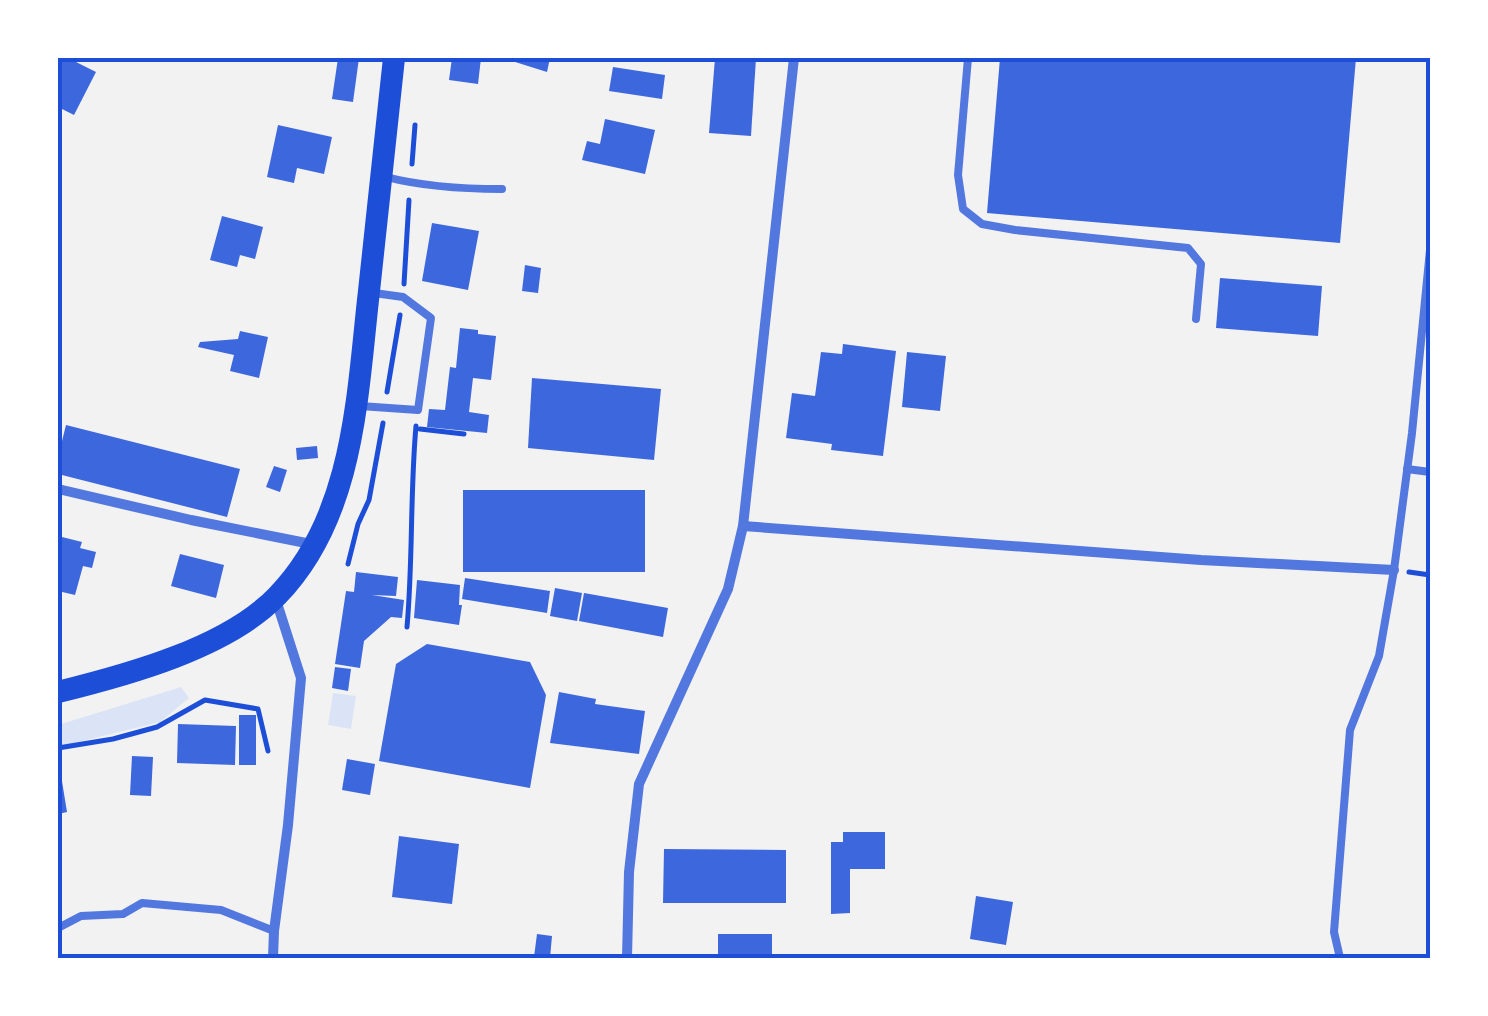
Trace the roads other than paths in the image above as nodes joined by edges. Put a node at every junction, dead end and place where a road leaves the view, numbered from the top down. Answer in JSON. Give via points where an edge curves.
{"nodes":[{"id":1,"x":394,"y":58,"type":"edge"},
{"id":2,"x":794,"y":58,"type":"edge"},
{"id":3,"x":968,"y":58,"type":"edge"},
{"id":4,"x":382,"y":176,"type":"junction"},
{"id":5,"x":502,"y":190,"type":"dead end"},
{"id":6,"x":1430,"y":250,"type":"edge"},
{"id":7,"x":368,"y":292,"type":"junction"},
{"id":8,"x":1196,"y":319,"type":"dead end"},
{"id":9,"x":356,"y":405,"type":"junction"},
{"id":10,"x":1408,"y":469,"type":"junction"},
{"id":11,"x":1430,"y":472,"type":"edge"},
{"id":12,"x":58,"y":489,"type":"edge"},
{"id":13,"x":743,"y":526,"type":"junction"},
{"id":14,"x":316,"y":545,"type":"junction"},
{"id":15,"x":1394,"y":570,"type":"junction"},
{"id":16,"x":275,"y":599,"type":"junction"},
{"id":17,"x":58,"y":692,"type":"edge"},
{"id":18,"x":58,"y":928,"type":"edge"},
{"id":19,"x":274,"y":931,"type":"junction"},
{"id":20,"x":273,"y":958,"type":"edge"},
{"id":21,"x":627,"y":958,"type":"edge"},
{"id":22,"x":1340,"y":958,"type":"edge"}],
"edges":[{"from":1,"to":4,"type":"main road"},
{"from":2,"to":13,"type":"street"},
{"from":3,"to":8,"type":"lane","via":[[958,175],[963,209],[982,224],[1016,230],[1188,248],[1201,264]]},
{"from":4,"to":5,"type":"lane"},
{"from":4,"to":7,"type":"main road"},
{"from":6,"to":10,"type":"lane"},
{"from":7,"to":9,"type":"main road"},
{"from":7,"to":9,"type":"lane","via":[[403,297],[432,318],[418,410]]},
{"from":9,"to":14,"type":"main road"},
{"from":10,"to":11,"type":"lane"},
{"from":10,"to":15,"type":"lane"},
{"from":12,"to":14,"type":"street"},
{"from":13,"to":15,"type":"street"},
{"from":13,"to":21,"type":"street","via":[[728,589],[640,784],[628,872]]},
{"from":14,"to":16,"type":"main road"},
{"from":15,"to":22,"type":"lane","via":[[1379,656],[1350,730],[1334,932]]},
{"from":16,"to":17,"type":"main road","via":[[202,646]]},
{"from":16,"to":19,"type":"street","via":[[301,678]]},
{"from":18,"to":19,"type":"lane","via":[[81,916],[124,914],[142,904],[221,910]]},
{"from":19,"to":20,"type":"street"}]}
